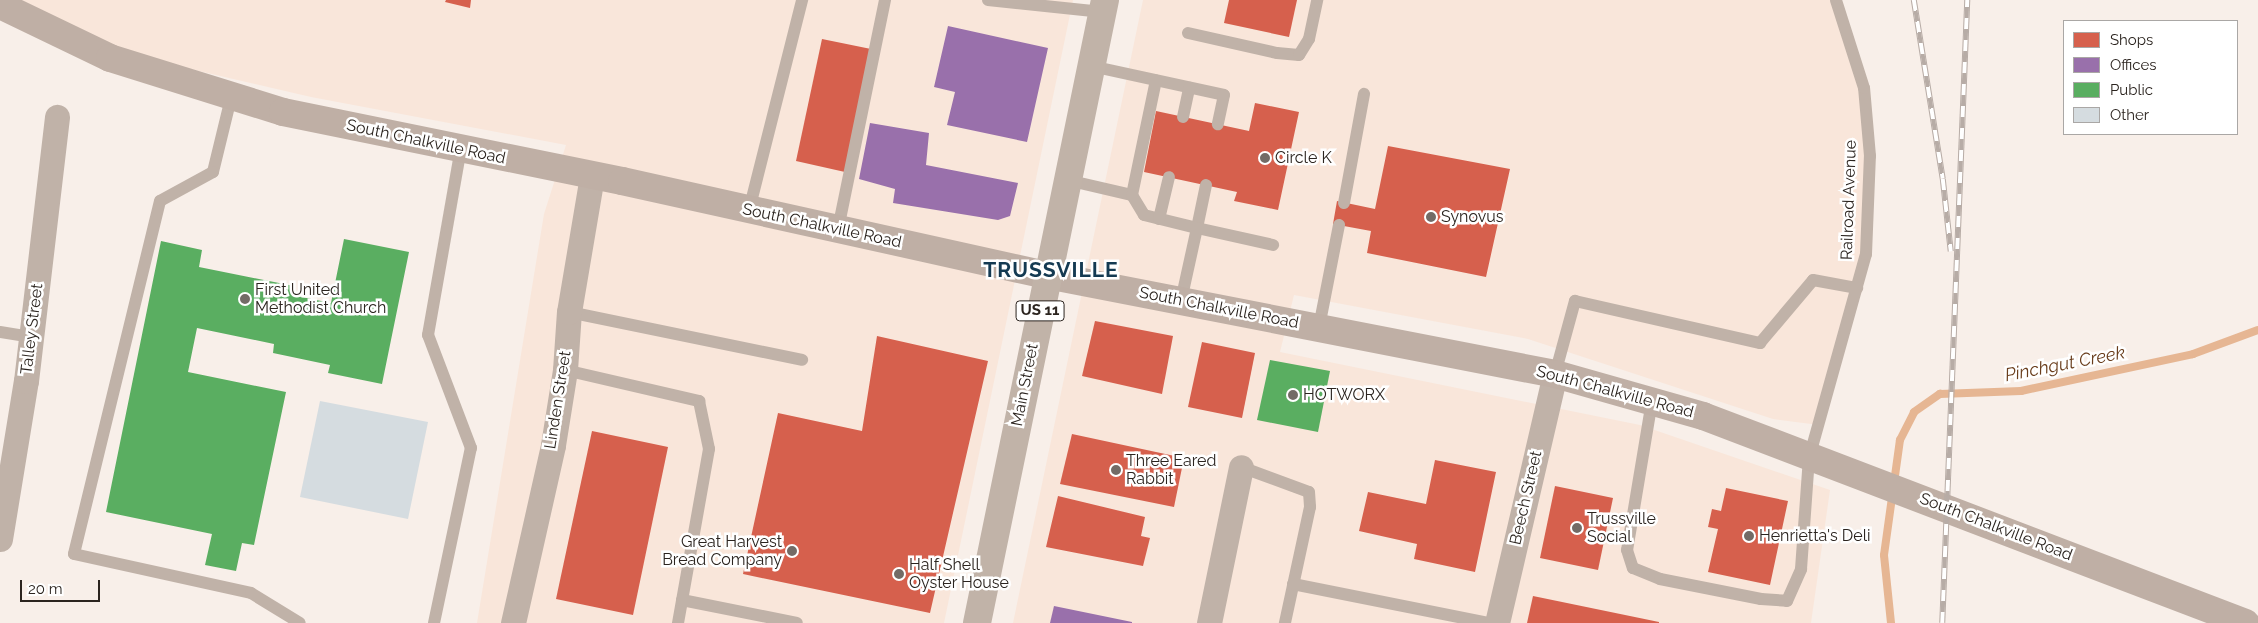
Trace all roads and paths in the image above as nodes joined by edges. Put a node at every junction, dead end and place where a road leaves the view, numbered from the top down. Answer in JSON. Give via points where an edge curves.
{"nodes":[{"id":1,"x":802,"y":0,"type":"edge"},
{"id":2,"x":885,"y":0,"type":"edge"},
{"id":3,"x":988,"y":0,"type":"edge"},
{"id":4,"x":1317,"y":0,"type":"edge"},
{"id":5,"x":1836,"y":0,"type":"edge"},
{"id":6,"x":0,"y":5,"type":"edge"},
{"id":7,"x":1104,"y":6,"type":"edge"},
{"id":8,"x":1188,"y":33,"type":"dead end"},
{"id":9,"x":1091,"y":66,"type":"junction"},
{"id":10,"x":1156,"y":80,"type":"junction"},
{"id":11,"x":1190,"y":88,"type":"junction"},
{"id":12,"x":1364,"y":94,"type":"dead end"},
{"id":13,"x":231,"y":98,"type":"junction"},
{"id":14,"x":1183,"y":116,"type":"dead end"},
{"id":15,"x":57,"y":117,"type":"dead end"},
{"id":16,"x":1218,"y":124,"type":"dead end"},
{"id":17,"x":461,"y":148,"type":"junction"},
{"id":18,"x":592,"y":176,"type":"junction"},
{"id":19,"x":1169,"y":177,"type":"dead end"},
{"id":20,"x":1067,"y":180,"type":"junction"},
{"id":21,"x":1206,"y":185,"type":"dead end"},
{"id":22,"x":1132,"y":195,"type":"junction"},
{"id":23,"x":1344,"y":203,"type":"dead end"},
{"id":24,"x":750,"y":210,"type":"junction"},
{"id":25,"x":1159,"y":219,"type":"junction"},
{"id":26,"x":1340,"y":225,"type":"dead end"},
{"id":27,"x":1197,"y":228,"type":"junction"},
{"id":28,"x":838,"y":230,"type":"junction"},
{"id":29,"x":1273,"y":245,"type":"dead end"},
{"id":30,"x":1047,"y":275,"type":"junction"},
{"id":31,"x":1857,"y":288,"type":"junction"},
{"id":32,"x":1182,"y":300,"type":"junction"},
{"id":33,"x":569,"y":312,"type":"junction"},
{"id":34,"x":1319,"y":327,"type":"junction"},
{"id":35,"x":0,"y":332,"type":"edge"},
{"id":36,"x":31,"y":337,"type":"junction"},
{"id":37,"x":802,"y":360,"type":"dead end"},
{"id":38,"x":565,"y":370,"type":"junction"},
{"id":39,"x":1555,"y":374,"type":"junction"},
{"id":40,"x":1652,"y":401,"type":"junction"},
{"id":41,"x":1809,"y":458,"type":"junction"},
{"id":42,"x":1241,"y":467,"type":"joint"},
{"id":43,"x":0,"y":539,"type":"edge"},
{"id":44,"x":1293,"y":584,"type":"junction"},
{"id":45,"x":682,"y":600,"type":"junction"},
{"id":46,"x":300,"y":623,"type":"edge"},
{"id":47,"x":434,"y":623,"type":"edge"},
{"id":48,"x":513,"y":623,"type":"edge"},
{"id":49,"x":678,"y":623,"type":"edge"},
{"id":50,"x":797,"y":623,"type":"edge"},
{"id":51,"x":977,"y":623,"type":"edge"},
{"id":52,"x":1209,"y":623,"type":"edge"},
{"id":53,"x":1285,"y":623,"type":"edge"},
{"id":54,"x":1488,"y":623,"type":"edge"},
{"id":55,"x":1497,"y":623,"type":"edge"},
{"id":56,"x":2246,"y":623,"type":"edge"}],
"edges":[{"from":1,"to":24,"type":"lane"},
{"from":2,"to":28,"type":"lane"},
{"from":3,"to":7,"type":"lane"},
{"from":4,"to":8,"type":"lane","via":[[1309,40],[1299,55]]},
{"from":5,"to":31,"type":"lane","name":"Railroad Avenue","via":[[1864,88],[1870,156],[1866,254]]},
{"from":6,"to":13,"type":"main road","name":"South Chalkville Road","via":[[110,58]]},
{"from":7,"to":9,"type":"main road","name":"Main Street","number":"US 11"},
{"from":9,"to":10,"type":"lane"},
{"from":9,"to":20,"type":"main road","name":"Main Street","number":"US 11"},
{"from":10,"to":11,"type":"lane"},
{"from":10,"to":22,"type":"lane"},
{"from":11,"to":14,"type":"lane"},
{"from":11,"to":16,"type":"lane","via":[[1224,95]]},
{"from":12,"to":23,"type":"lane"},
{"from":13,"to":17,"type":"main road","name":"South Chalkville Road","via":[[283,112]]},
{"from":13,"to":46,"type":"lane","via":[[212,172],[160,201],[74,554],[251,593]]},
{"from":15,"to":36,"type":"street","name":"Talley Street"},
{"from":17,"to":18,"type":"main road","name":"South Chalkville Road"},
{"from":17,"to":47,"type":"lane","via":[[428,335],[471,448]]},
{"from":18,"to":24,"type":"main road","name":"South Chalkville Road"},
{"from":18,"to":33,"type":"street","name":"Linden Street"},
{"from":19,"to":25,"type":"lane"},
{"from":20,"to":22,"type":"lane"},
{"from":20,"to":30,"type":"main road","name":"Main Street","number":"US 11"},
{"from":21,"to":27,"type":"lane"},
{"from":22,"to":25,"type":"lane","via":[[1144,215]]},
{"from":24,"to":28,"type":"main road","name":"South Chalkville Road"},
{"from":25,"to":27,"type":"lane"},
{"from":26,"to":34,"type":"lane"},
{"from":27,"to":29,"type":"lane"},
{"from":27,"to":32,"type":"lane"},
{"from":28,"to":30,"type":"main road","name":"South Chalkville Road"},
{"from":30,"to":32,"type":"main road","name":"South Chalkville Road"},
{"from":30,"to":51,"type":"main road","name":"Main Street","number":"US 11"},
{"from":31,"to":39,"type":"lane","via":[[1813,280],[1760,343],[1575,301]]},
{"from":31,"to":41,"type":"lane","name":"Railroad Avenue"},
{"from":32,"to":34,"type":"main road","name":"South Chalkville Road"},
{"from":33,"to":37,"type":"lane"},
{"from":33,"to":38,"type":"street","name":"Linden Street"},
{"from":34,"to":39,"type":"main road","name":"South Chalkville Road"},
{"from":35,"to":36,"type":"lane"},
{"from":36,"to":43,"type":"street","name":"Talley Street"},
{"from":38,"to":45,"type":"lane","via":[[699,401],[710,449]]},
{"from":38,"to":48,"type":"street","name":"Linden Street"},
{"from":39,"to":40,"type":"main road","name":"South Chalkville Road"},
{"from":39,"to":55,"type":"street","name":"Beech Street"},
{"from":40,"to":41,"type":"main road","name":"South Chalkville Road","via":[[1703,416]]},
{"from":40,"to":41,"type":"lane","name":"Railroad Avenue","via":[[1627,550],[1633,568],[1660,579],[1760,599],[1787,601],[1801,569]]},
{"from":41,"to":56,"type":"main road","name":"South Chalkville Road"},
{"from":42,"to":44,"type":"lane","via":[[1309,492],[1310,507]]},
{"from":42,"to":52,"type":"street"},
{"from":44,"to":53,"type":"lane"},
{"from":44,"to":54,"type":"lane"},
{"from":45,"to":49,"type":"lane"},
{"from":45,"to":50,"type":"lane"}]}
